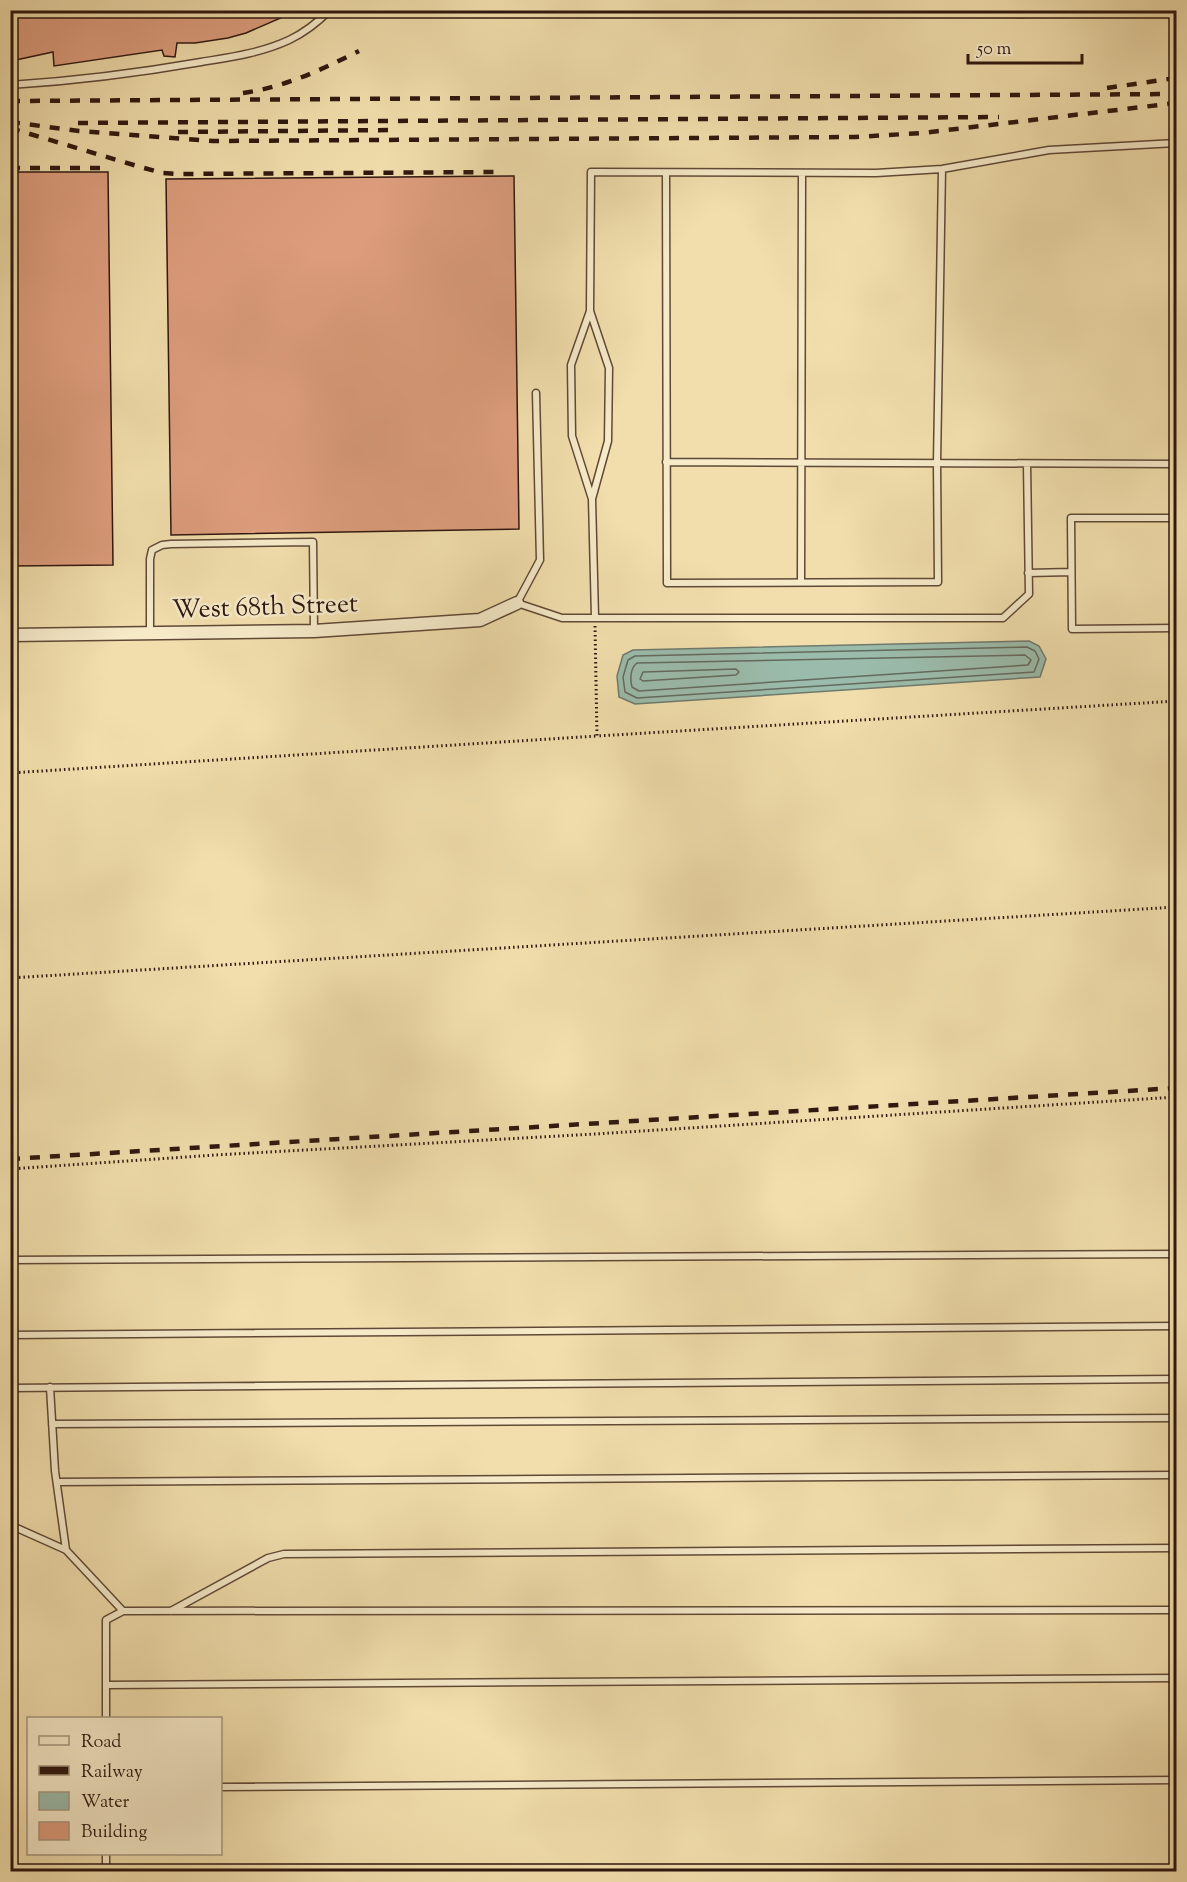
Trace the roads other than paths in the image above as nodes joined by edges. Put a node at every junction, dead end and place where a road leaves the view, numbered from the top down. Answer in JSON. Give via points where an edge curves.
{"nodes":[{"id":1,"x":330,"y":10,"type":"edge"},
{"id":2,"x":1036,"y":10,"type":"edge"},
{"id":3,"x":957,"y":12,"type":"dead end"},
{"id":4,"x":10,"y":85,"type":"edge"},
{"id":5,"x":1176,"y":143,"type":"edge"},
{"id":6,"x":942,"y":169,"type":"junction"},
{"id":7,"x":666,"y":173,"type":"junction"},
{"id":8,"x":802,"y":173,"type":"junction"},
{"id":9,"x":590,"y":311,"type":"junction"},
{"id":10,"x":536,"y":393,"type":"dead end"},
{"id":11,"x":801,"y":461,"type":"junction"},
{"id":12,"x":666,"y":462,"type":"junction"},
{"id":13,"x":938,"y":463,"type":"junction"},
{"id":14,"x":1027,"y":464,"type":"junction"},
{"id":15,"x":1176,"y":464,"type":"edge"},
{"id":16,"x":592,"y":499,"type":"junction"},
{"id":17,"x":1176,"y":518,"type":"edge"},
{"id":18,"x":1071,"y":572,"type":"junction"},
{"id":19,"x":1028,"y":573,"type":"junction"},
{"id":20,"x":801,"y":582,"type":"junction"},
{"id":21,"x":517,"y":603,"type":"junction"},
{"id":22,"x":595,"y":617,"type":"junction"},
{"id":23,"x":1176,"y":628,"type":"edge"},
{"id":24,"x":314,"y":631,"type":"junction"},
{"id":25,"x":150,"y":633,"type":"junction"},
{"id":26,"x":10,"y":635,"type":"edge"},
{"id":27,"x":1176,"y":1254,"type":"edge"},
{"id":28,"x":10,"y":1260,"type":"edge"},
{"id":29,"x":1176,"y":1326,"type":"edge"},
{"id":30,"x":10,"y":1335,"type":"edge"},
{"id":31,"x":1176,"y":1379,"type":"edge"},
{"id":32,"x":50,"y":1387,"type":"junction"},
{"id":33,"x":10,"y":1388,"type":"edge"},
{"id":34,"x":1176,"y":1418,"type":"edge"},
{"id":35,"x":52,"y":1424,"type":"junction"},
{"id":36,"x":1176,"y":1475,"type":"edge"},
{"id":37,"x":57,"y":1482,"type":"junction"},
{"id":38,"x":10,"y":1525,"type":"edge"},
{"id":39,"x":1176,"y":1548,"type":"edge"},
{"id":40,"x":66,"y":1550,"type":"junction"},
{"id":41,"x":1176,"y":1610,"type":"edge"},
{"id":42,"x":123,"y":1611,"type":"junction"},
{"id":43,"x":170,"y":1611,"type":"junction"},
{"id":44,"x":1176,"y":1678,"type":"edge"},
{"id":45,"x":106,"y":1685,"type":"junction"},
{"id":46,"x":106,"y":1717,"type":"edge"},
{"id":47,"x":1176,"y":1780,"type":"edge"},
{"id":48,"x":222,"y":1787,"type":"edge"},
{"id":49,"x":106,"y":1855,"type":"edge"},
{"id":50,"x":106,"y":1872,"type":"edge"}],
"edges":[{"from":1,"to":4,"type":"lane","via":[[290,40],[254,52],[76,81]]},
{"from":2,"to":3,"type":"lane","via":[[1023,14]]},
{"from":5,"to":6,"type":"lane","via":[[1049,150]]},
{"from":6,"to":8,"type":"lane"},
{"from":6,"to":13,"type":"lane"},
{"from":7,"to":8,"type":"lane"},
{"from":7,"to":9,"type":"lane","via":[[591,172]]},
{"from":7,"to":12,"type":"lane"},
{"from":8,"to":11,"type":"lane"},
{"from":9,"to":16,"type":"lane","via":[[609,368],[608,441]]},
{"from":9,"to":16,"type":"lane","via":[[571,364],[572,436]]},
{"from":10,"to":21,"type":"lane","via":[[540,560]]},
{"from":11,"to":12,"type":"lane"},
{"from":11,"to":13,"type":"lane"},
{"from":11,"to":20,"type":"lane"},
{"from":12,"to":20,"type":"lane","via":[[667,583]]},
{"from":13,"to":14,"type":"lane"},
{"from":13,"to":20,"type":"lane","via":[[938,582]]},
{"from":14,"to":15,"type":"lane"},
{"from":14,"to":19,"type":"lane"},
{"from":16,"to":22,"type":"lane"},
{"from":17,"to":18,"type":"lane","via":[[1071,518]]},
{"from":18,"to":19,"type":"lane"},
{"from":18,"to":23,"type":"lane","via":[[1072,629]]},
{"from":19,"to":22,"type":"lane","via":[[1029,594],[1002,618]]},
{"from":21,"to":22,"type":"lane","via":[[562,618]]},
{"from":21,"to":24,"type":"street","name":"West 68th Street","via":[[480,620]]},
{"from":24,"to":25,"type":"street","name":"West 68th Street"},
{"from":24,"to":25,"type":"lane","via":[[313,542],[171,544],[153,550]]},
{"from":25,"to":26,"type":"street","name":"West 68th Street"},
{"from":27,"to":28,"type":"lane"},
{"from":29,"to":30,"type":"lane"},
{"from":31,"to":32,"type":"lane"},
{"from":32,"to":33,"type":"lane"},
{"from":32,"to":35,"type":"lane"},
{"from":34,"to":35,"type":"lane"},
{"from":35,"to":37,"type":"lane"},
{"from":36,"to":37,"type":"lane"},
{"from":37,"to":40,"type":"lane"},
{"from":38,"to":40,"type":"lane"},
{"from":39,"to":43,"type":"lane","via":[[284,1554],[268,1558]]},
{"from":40,"to":42,"type":"lane"},
{"from":41,"to":43,"type":"lane"},
{"from":42,"to":43,"type":"lane"},
{"from":42,"to":45,"type":"lane","via":[[106,1620]]},
{"from":44,"to":45,"type":"lane"},
{"from":45,"to":46,"type":"lane"},
{"from":47,"to":48,"type":"lane"},
{"from":49,"to":50,"type":"lane"}]}
